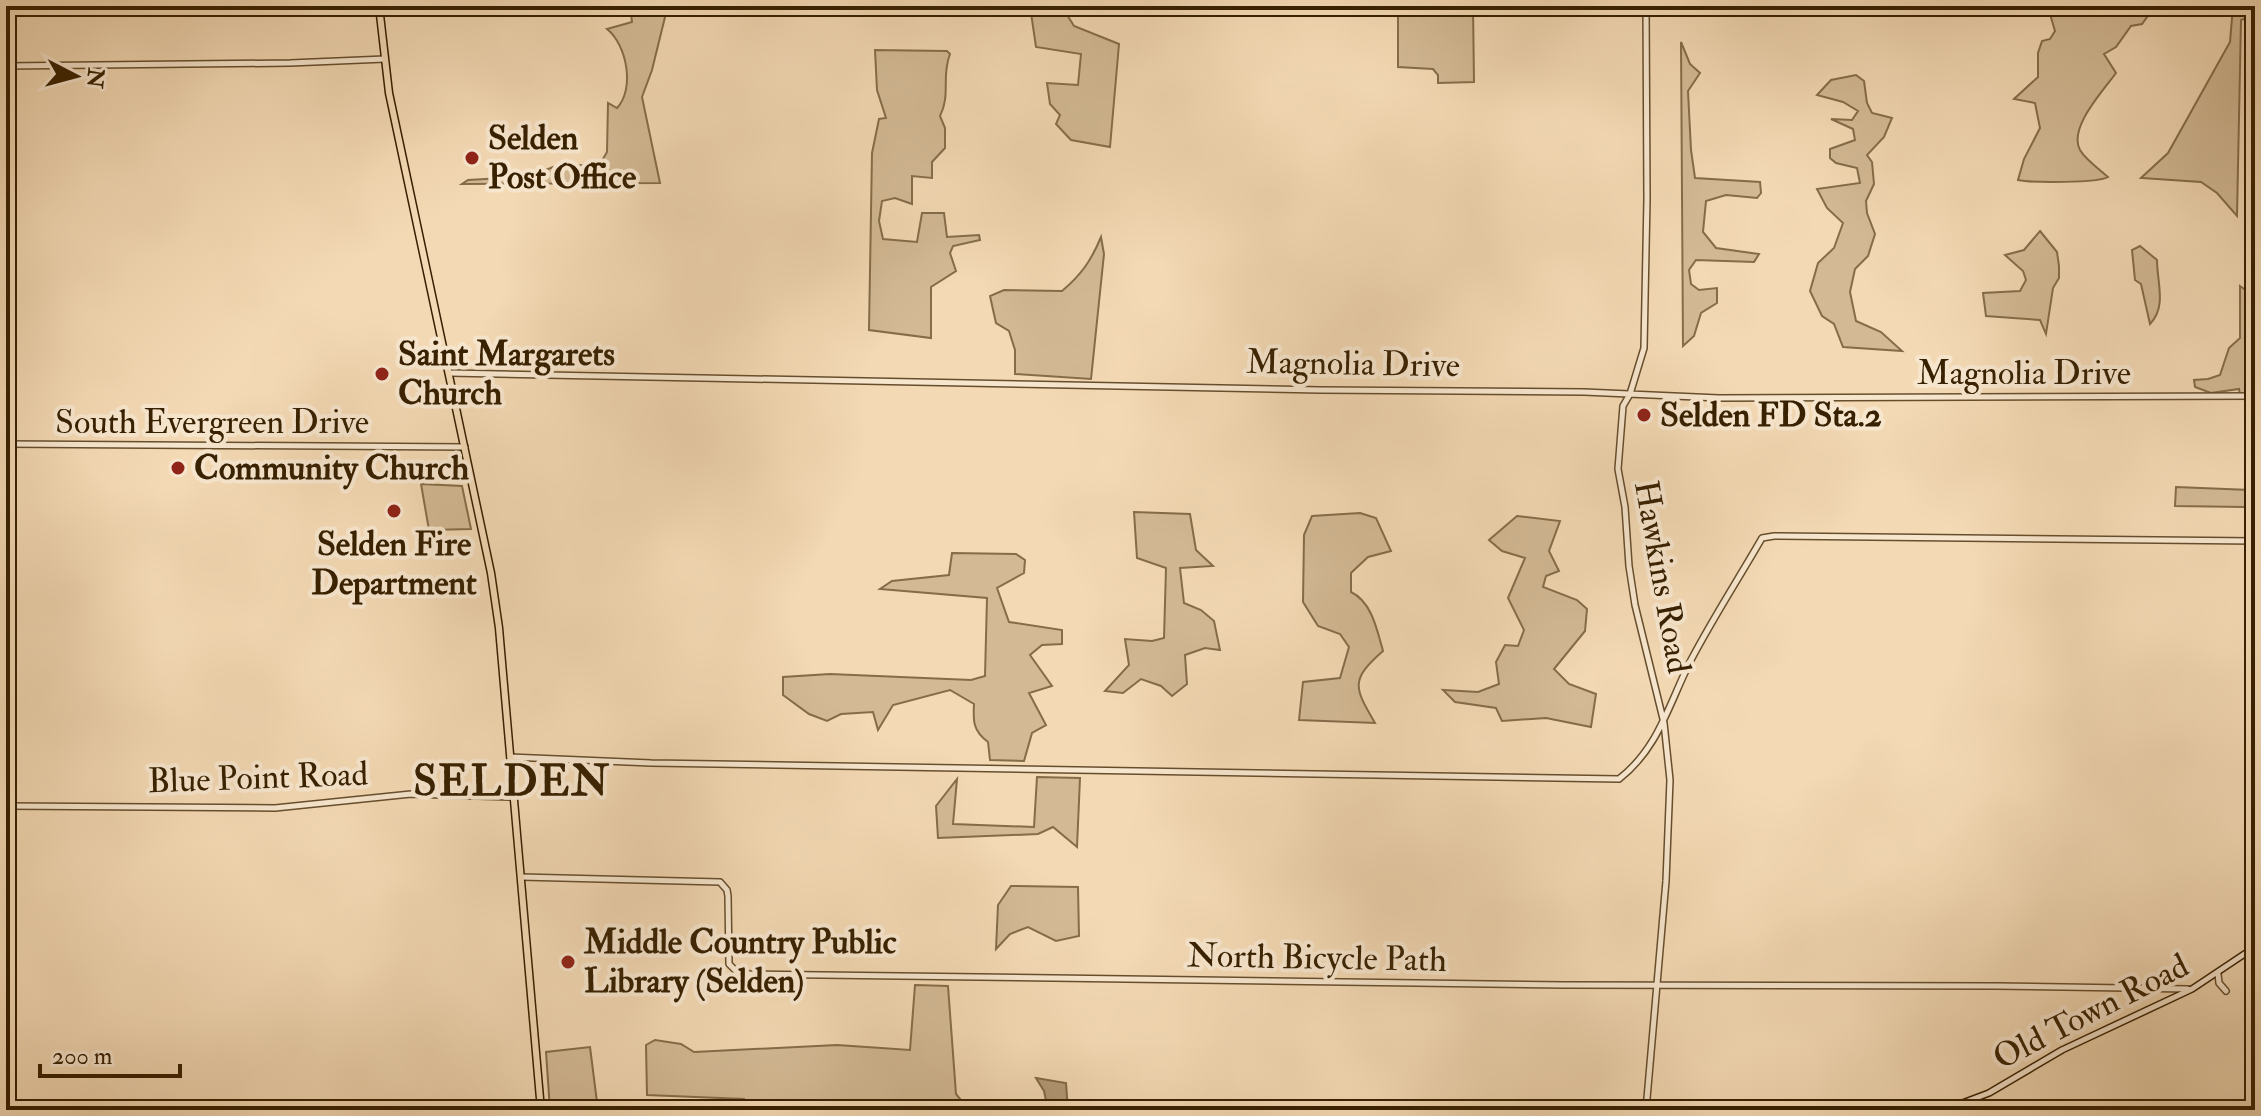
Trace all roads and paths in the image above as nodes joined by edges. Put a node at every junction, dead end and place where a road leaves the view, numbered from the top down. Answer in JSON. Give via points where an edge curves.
{"nodes":[{"id":1,"x":379,"y":6,"type":"edge"},
{"id":2,"x":1646,"y":6,"type":"edge"},
{"id":3,"x":385,"y":59,"type":"junction"},
{"id":4,"x":6,"y":66,"type":"edge"},
{"id":5,"x":450,"y":373,"type":"junction"},
{"id":6,"x":1636,"y":377,"type":"junction"},
{"id":7,"x":1630,"y":394,"type":"junction"},
{"id":8,"x":1647,"y":395,"type":"junction"},
{"id":9,"x":2255,"y":396,"type":"edge"},
{"id":10,"x":6,"y":444,"type":"edge"},
{"id":11,"x":466,"y":447,"type":"junction"},
{"id":12,"x":2255,"y":541,"type":"edge"},
{"id":13,"x":1664,"y":723,"type":"junction"},
{"id":14,"x":510,"y":757,"type":"junction"},
{"id":15,"x":513,"y":797,"type":"junction"},
{"id":16,"x":6,"y":806,"type":"edge"},
{"id":17,"x":521,"y":877,"type":"junction"},
{"id":18,"x":2255,"y":947,"type":"edge"},
{"id":19,"x":2218,"y":974,"type":"junction"},
{"id":20,"x":1657,"y":985,"type":"junction"},
{"id":21,"x":2163,"y":989,"type":"junction"},
{"id":22,"x":2192,"y":989,"type":"junction"},
{"id":23,"x":2226,"y":991,"type":"dead end"},
{"id":24,"x":2165,"y":1001,"type":"junction"},
{"id":25,"x":541,"y":1110,"type":"edge"},
{"id":26,"x":1646,"y":1110,"type":"edge"},
{"id":27,"x":1944,"y":1110,"type":"edge"}],
"edges":[{"from":1,"to":3,"type":"main road"},
{"from":2,"to":6,"type":"street","name":"Hawkins Road","via":[[1645,340]]},
{"from":3,"to":4,"type":"street"},
{"from":3,"to":5,"type":"main road"},
{"from":5,"to":7,"type":"street","name":"Magnolia Drive"},
{"from":5,"to":11,"type":"main road"},
{"from":6,"to":7,"type":"street","name":"Hawkins Road"},
{"from":6,"to":8,"type":"street"},
{"from":7,"to":8,"type":"street","name":"Magnolia Drive"},
{"from":7,"to":13,"type":"street","name":"Hawkins Road","via":[[1623,406],[1618,469],[1635,605]]},
{"from":8,"to":9,"type":"street","name":"Magnolia Drive"},
{"from":10,"to":11,"type":"street","name":"South Evergreen Drive"},
{"from":11,"to":14,"type":"main road","via":[[497,609]]},
{"from":12,"to":13,"type":"street","via":[[1762,538],[1691,661]]},
{"from":13,"to":14,"type":"street","via":[[1644,755],[1619,779]]},
{"from":13,"to":20,"type":"street","name":"Hawkins Road","via":[[1671,787]]},
{"from":14,"to":15,"type":"main road"},
{"from":15,"to":16,"type":"street","name":"Blue Point Road","via":[[411,794],[275,808]]},
{"from":15,"to":17,"type":"main road"},
{"from":17,"to":20,"type":"street","name":"North Bicycle Path","via":[[720,882],[728,896],[729,964],[750,974]]},
{"from":17,"to":25,"type":"main road"},
{"from":18,"to":19,"type":"street","name":"Old Town Road"},
{"from":19,"to":22,"type":"street","name":"Old Town Road"},
{"from":19,"to":23,"type":"street"},
{"from":20,"to":21,"type":"street","name":"North Bicycle Path"},
{"from":20,"to":26,"type":"street","name":"Hawkins Road"},
{"from":21,"to":22,"type":"street","name":"North Bicycle Path"},
{"from":21,"to":24,"type":"street"},
{"from":22,"to":24,"type":"street","name":"Old Town Road"},
{"from":24,"to":27,"type":"street","name":"Old Town Road","via":[[2062,1050],[1989,1093]]}]}
